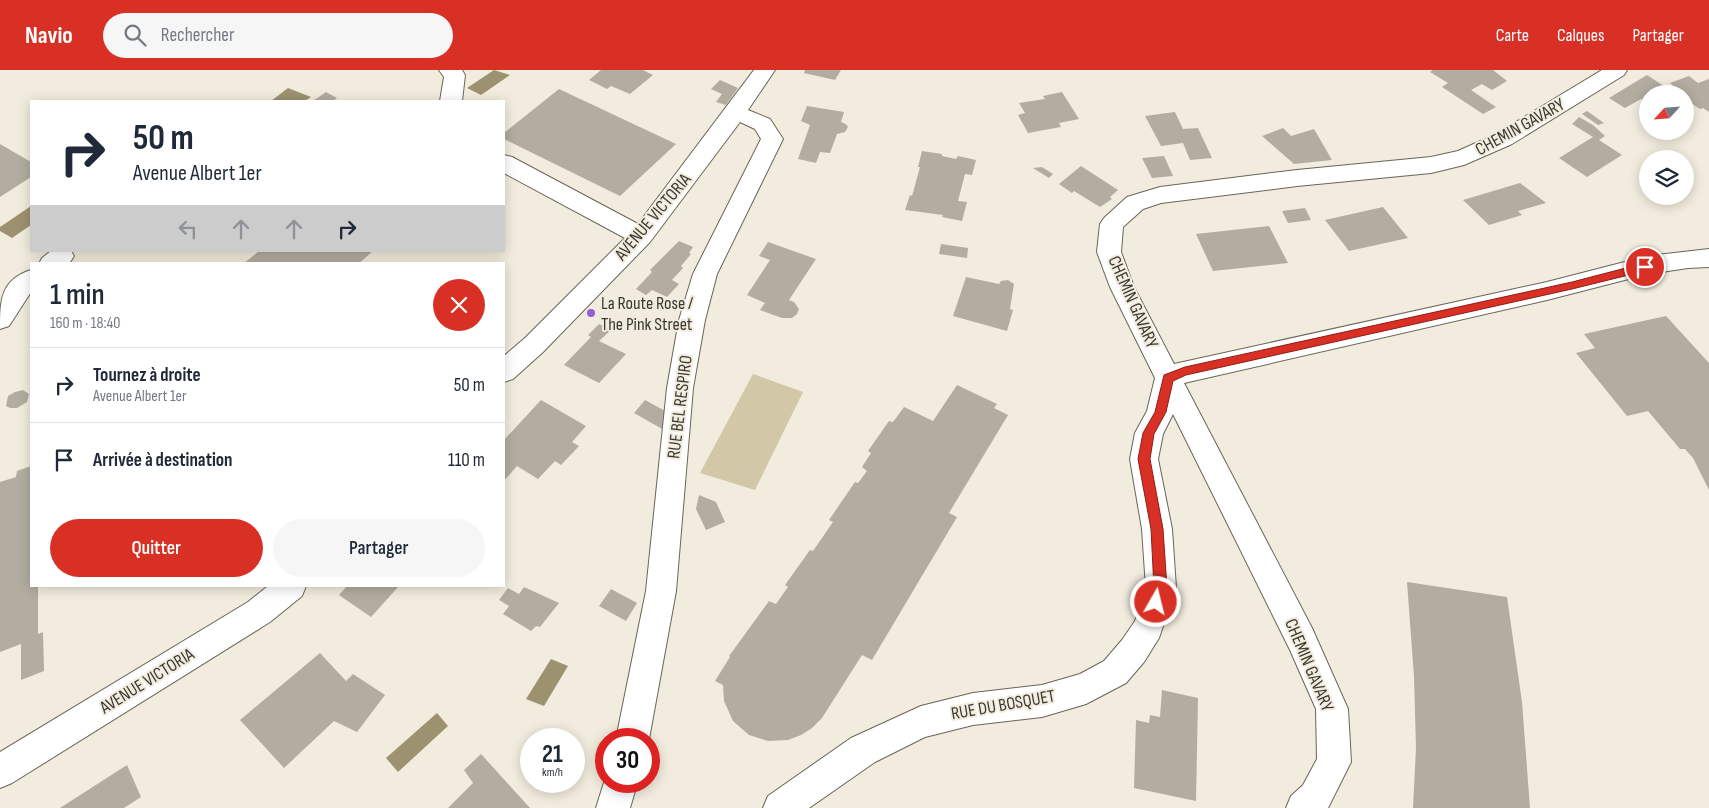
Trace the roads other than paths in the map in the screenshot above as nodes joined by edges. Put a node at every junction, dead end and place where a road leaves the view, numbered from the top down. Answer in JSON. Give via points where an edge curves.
{"nodes":[{"id":1,"x":449,"y":70,"type":"edge"},
{"id":2,"x":765,"y":70,"type":"edge"},
{"id":3,"x":1617,"y":70,"type":"edge"},
{"id":4,"x":451,"y":100,"type":"edge"},
{"id":5,"x":735,"y":113,"type":"junction"},
{"id":6,"x":505,"y":164,"type":"edge"},
{"id":7,"x":642,"y":236,"type":"junction"},
{"id":8,"x":1709,"y":241,"type":"edge"},
{"id":9,"x":1709,"y":258,"type":"edge"},
{"id":10,"x":17,"y":283,"type":"edge"},
{"id":11,"x":0,"y":319,"type":"edge"},
{"id":12,"x":505,"y":370,"type":"edge"},
{"id":13,"x":1168,"y":378,"type":"junction"},
{"id":14,"x":290,"y":587,"type":"edge"},
{"id":15,"x":634,"y":728,"type":"edge"},
{"id":16,"x":0,"y":772,"type":"edge"},
{"id":17,"x":617,"y":793,"type":"edge"},
{"id":18,"x":613,"y":808,"type":"edge"},
{"id":19,"x":780,"y":808,"type":"edge"},
{"id":20,"x":1303,"y":808,"type":"edge"}],
"edges":[{"from":1,"to":4,"type":"street","via":[[455,75]]},
{"from":2,"to":5,"type":"street","name":"AVENUE VICTORIA"},
{"from":3,"to":13,"type":"street","name":"CHEMIN GAVARY","via":[[1504,139],[1464,157],[1431,165],[1160,195],[1135,203],[1112,224],[1109,252],[1122,287]]},
{"from":5,"to":7,"type":"street","name":"AVENUE VICTORIA"},
{"from":5,"to":15,"type":"street","name":"RUE BEL RESPIRO","via":[[760,121],[770,130],[772,140],[705,274],[692,320],[680,388],[661,591]]},
{"from":6,"to":7,"type":"street"},
{"from":7,"to":12,"type":"street","name":"AVENUE VICTORIA"},
{"from":8,"to":9,"type":"street","via":[[1705,246]]},
{"from":9,"to":13,"type":"street","via":[[1664,262],[1572,286],[1185,371]]},
{"from":10,"to":11,"type":"street"},
{"from":13,"to":19,"type":"street","name":"RUE DU BOSQUET","via":[[1160,412],[1149,433],[1144,459],[1157,529],[1161,588],[1148,628],[1133,651],[1114,672],[1086,688],[1042,701],[972,709],[921,722],[863,750]]},
{"from":13,"to":20,"type":"street","name":"CHEMIN GAVARY","via":[[1301,640],[1332,709],[1334,762],[1316,797]]},
{"from":14,"to":16,"type":"street","name":"AVENUE VICTORIA","via":[[259,612]]},
{"from":17,"to":18,"type":"street"}]}
